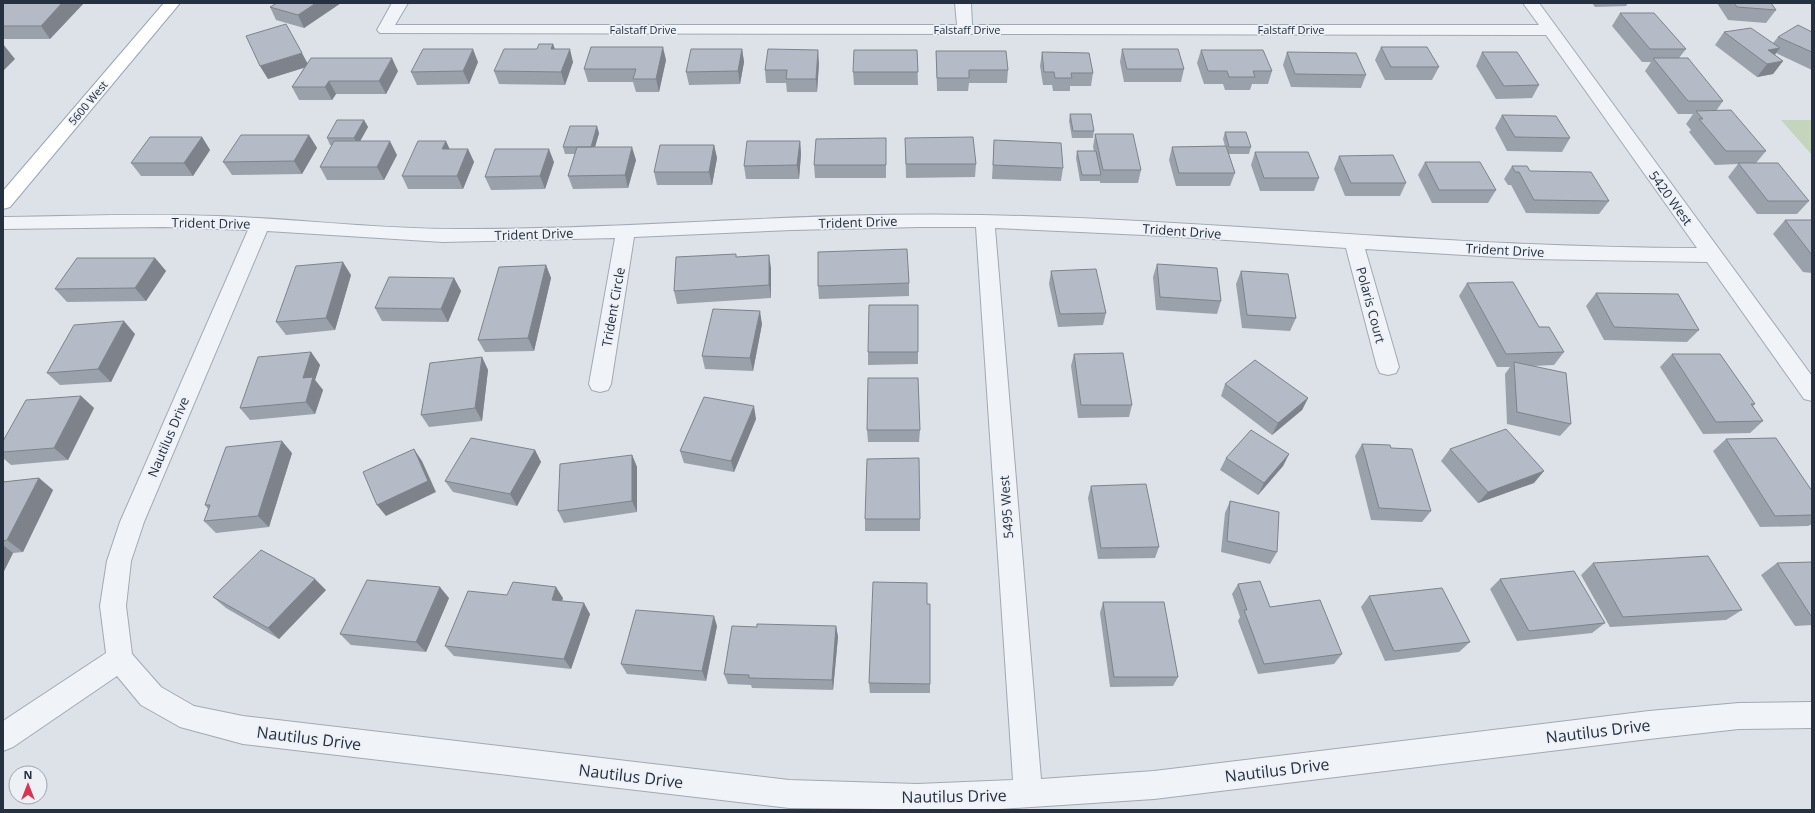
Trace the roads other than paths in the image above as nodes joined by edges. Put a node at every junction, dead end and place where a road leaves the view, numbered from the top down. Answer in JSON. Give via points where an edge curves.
{"nodes":[{"id":1,"x":172,"y":3,"type":"edge"},
{"id":2,"x":400,"y":3,"type":"edge"},
{"id":3,"x":963,"y":3,"type":"edge"},
{"id":4,"x":1531,"y":3,"type":"edge"},
{"id":5,"x":965,"y":30,"type":"junction"},
{"id":6,"x":1550,"y":30,"type":"junction"},
{"id":7,"x":3,"y":203,"type":"edge"},
{"id":8,"x":985,"y":221,"type":"junction"},
{"id":9,"x":3,"y":223,"type":"edge"},
{"id":10,"x":260,"y":225,"type":"junction"},
{"id":11,"x":626,"y":230,"type":"junction"},
{"id":12,"x":1354,"y":243,"type":"junction"},
{"id":13,"x":1712,"y":255,"type":"junction"},
{"id":14,"x":1388,"y":367,"type":"dead end"},
{"id":15,"x":600,"y":384,"type":"dead end"},
{"id":16,"x":1812,"y":393,"type":"edge"},
{"id":17,"x":120,"y":659,"type":"junction"},
{"id":18,"x":1812,"y":715,"type":"edge"},
{"id":19,"x":3,"y":737,"type":"edge"},
{"id":20,"x":1028,"y":794,"type":"junction"}],
"edges":[{"from":1,"to":7,"type":"main road","name":"5600 West"},
{"from":2,"to":5,"type":"street","name":"Falstaff Drive","via":[[385,30]]},
{"from":3,"to":5,"type":"street"},
{"from":4,"to":6,"type":"street","name":"5420 West"},
{"from":5,"to":6,"type":"street","name":"Falstaff Drive"},
{"from":6,"to":13,"type":"street","name":"5420 West"},
{"from":8,"to":11,"type":"street","name":"Trident Drive","via":[[912,220]]},
{"from":8,"to":12,"type":"street","name":"Trident Drive","via":[[1095,225]]},
{"from":8,"to":20,"type":"street","name":"5495 West"},
{"from":9,"to":10,"type":"street","name":"Trident Drive","via":[[215,222]]},
{"from":10,"to":11,"type":"street","name":"Trident Drive","via":[[414,235],[473,236]]},
{"from":10,"to":17,"type":"street","name":"Nautilus Drive","via":[[132,522],[119,561],[113,606]]},
{"from":11,"to":15,"type":"street","name":"Trident Circle"},
{"from":12,"to":13,"type":"street","name":"Trident Drive","via":[[1624,256]]},
{"from":12,"to":14,"type":"street","name":"Polaris Court"},
{"from":13,"to":16,"type":"street","name":"5420 West"},
{"from":17,"to":19,"type":"street"},
{"from":17,"to":20,"type":"street","name":"Nautilus Drive","via":[[151,696],[190,718],[243,730],[789,794],[917,798]]},
{"from":18,"to":20,"type":"street","name":"Nautilus Drive","via":[[1739,716],[1686,721],[1154,785]]}]}
